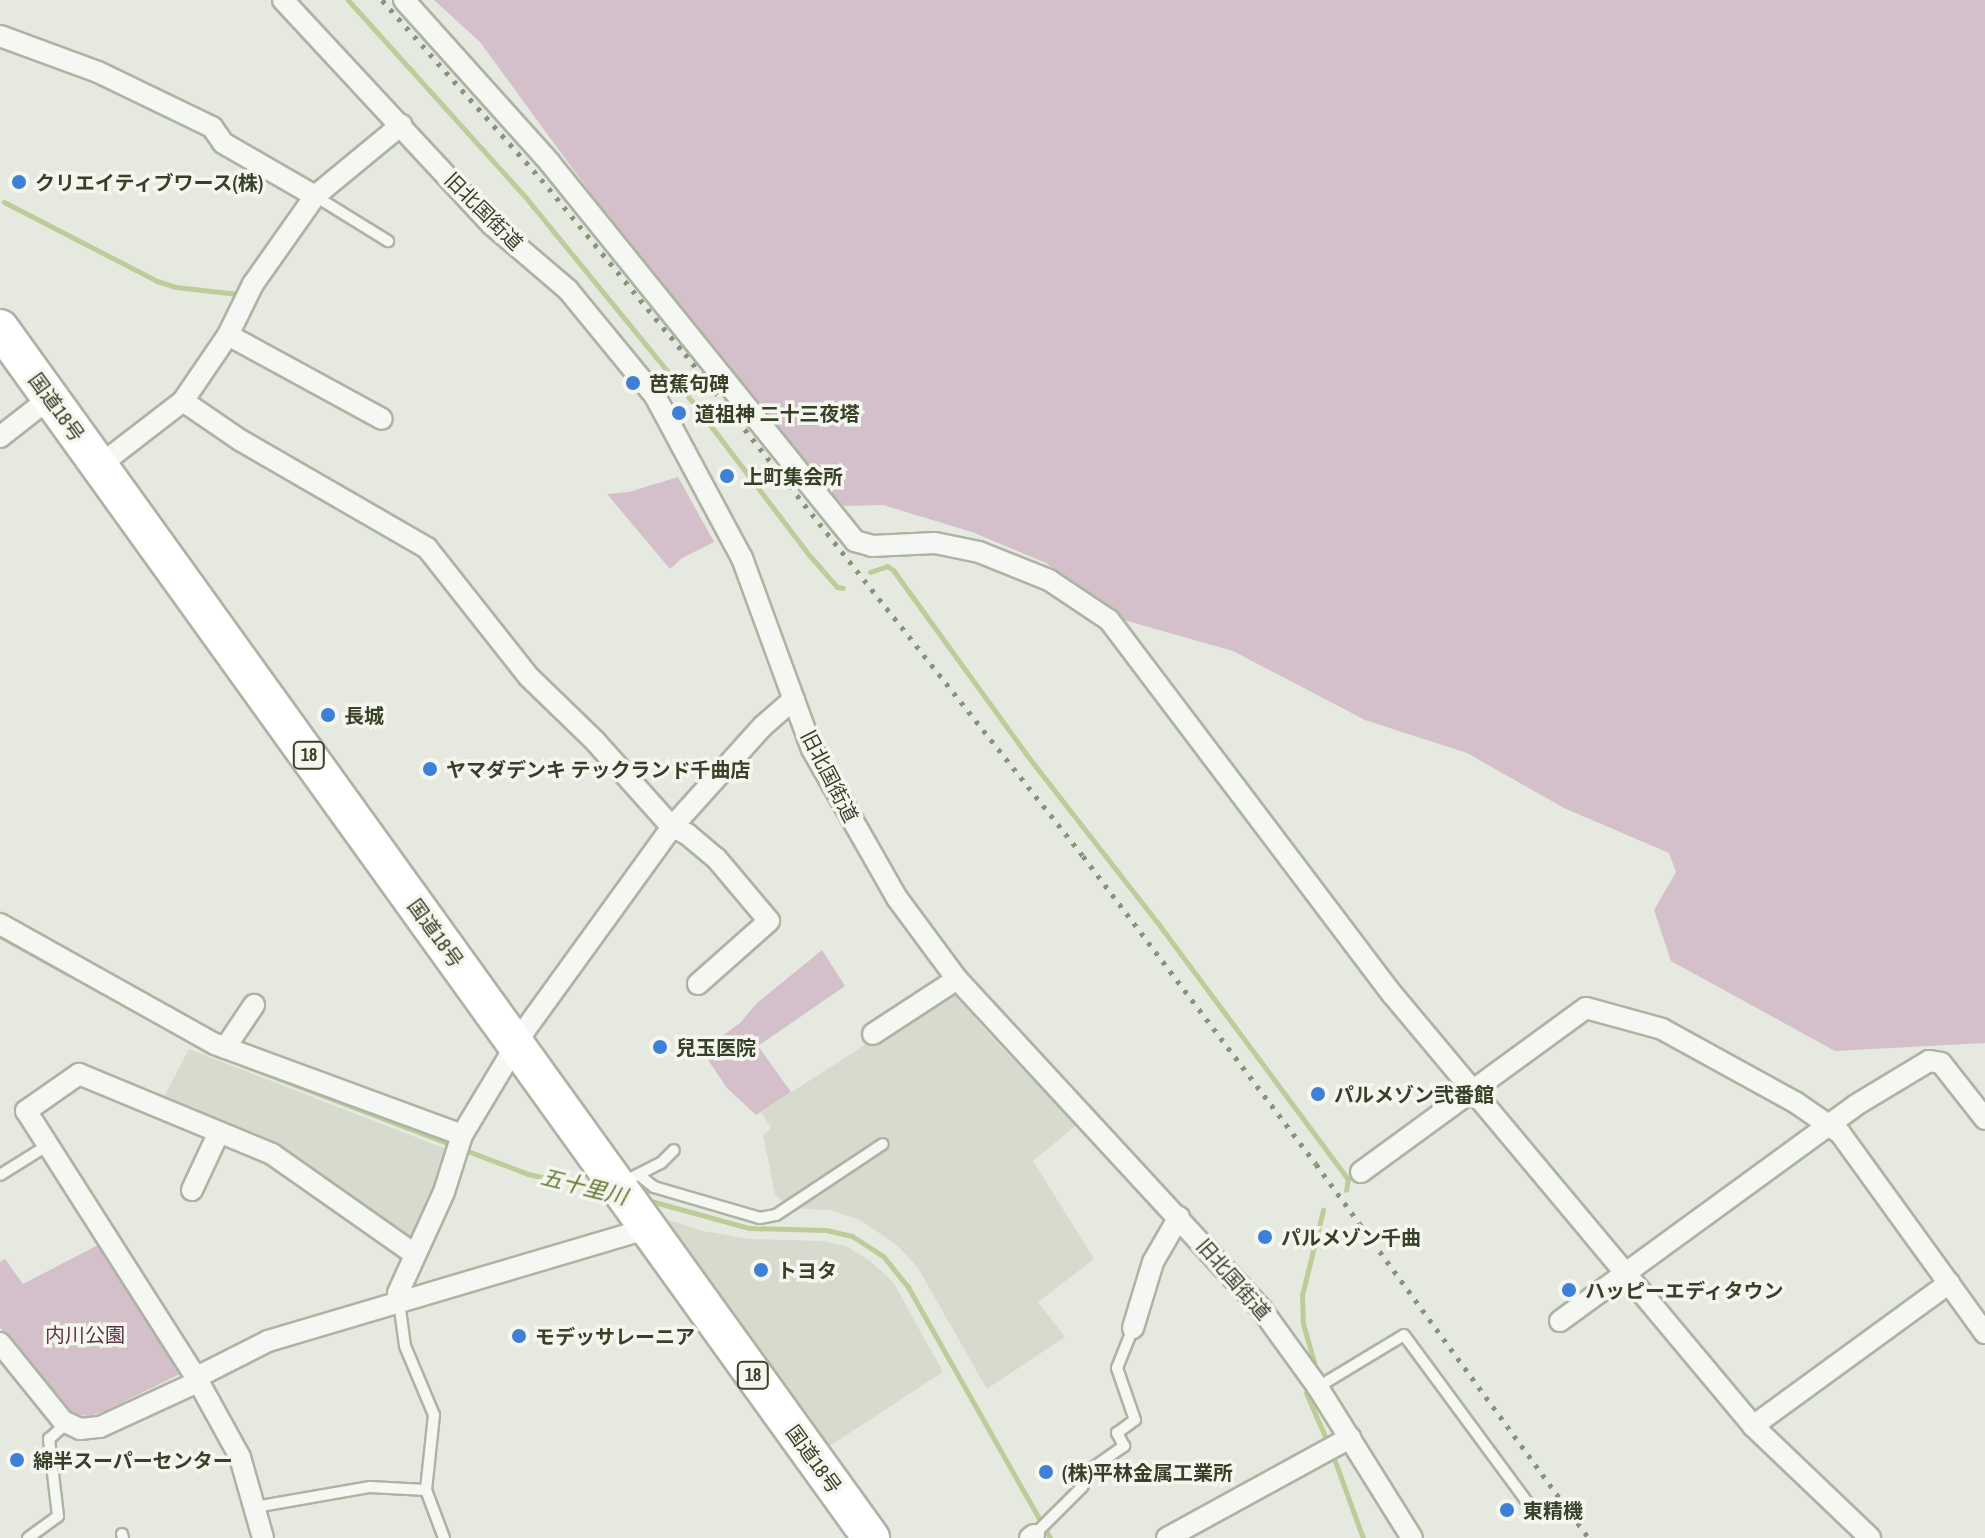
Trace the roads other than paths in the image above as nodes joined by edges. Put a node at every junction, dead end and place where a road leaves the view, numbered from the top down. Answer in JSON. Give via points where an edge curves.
{"nodes":[{"id":1,"x":283,"y":0,"type":"edge"},
{"id":2,"x":404,"y":0,"type":"edge"},
{"id":3,"x":0,"y":36,"type":"edge"},
{"id":4,"x":401,"y":125,"type":"junction"},
{"id":5,"x":315,"y":196,"type":"junction"},
{"id":6,"x":388,"y":241,"type":"dead end"},
{"id":7,"x":0,"y":328,"type":"edge"},
{"id":8,"x":228,"y":335,"type":"junction"},
{"id":9,"x":50,"y":398,"type":"junction"},
{"id":10,"x":183,"y":401,"type":"junction"},
{"id":11,"x":382,"y":419,"type":"dead end"},
{"id":12,"x":0,"y":437,"type":"edge"},
{"id":13,"x":100,"y":465,"type":"junction"},
{"id":14,"x":794,"y":699,"type":"junction"},
{"id":15,"x":672,"y":827,"type":"junction"},
{"id":16,"x":0,"y":924,"type":"edge"},
{"id":17,"x":957,"y":979,"type":"junction"},
{"id":18,"x":698,"y":984,"type":"dead end"},
{"id":19,"x":254,"y":1005,"type":"dead end"},
{"id":20,"x":873,"y":1034,"type":"dead end"},
{"id":21,"x":517,"y":1046,"type":"junction"},
{"id":22,"x":225,"y":1048,"type":"junction"},
{"id":23,"x":1474,"y":1092,"type":"junction"},
{"id":24,"x":1985,"y":1119,"type":"edge"},
{"id":25,"x":1829,"y":1126,"type":"junction"},
{"id":26,"x":219,"y":1132,"type":"junction"},
{"id":27,"x":459,"y":1143,"type":"junction"},
{"id":28,"x":883,"y":1144,"type":"dead end"},
{"id":29,"x":48,"y":1145,"type":"junction"},
{"id":30,"x":674,"y":1150,"type":"dead end"},
{"id":31,"x":1361,"y":1172,"type":"dead end"},
{"id":32,"x":0,"y":1175,"type":"edge"},
{"id":33,"x":192,"y":1190,"type":"dead end"},
{"id":34,"x":634,"y":1200,"type":"junction"},
{"id":35,"x":1179,"y":1217,"type":"junction"},
{"id":36,"x":413,"y":1253,"type":"junction"},
{"id":37,"x":1624,"y":1274,"type":"junction"},
{"id":38,"x":1949,"y":1283,"type":"junction"},
{"id":39,"x":399,"y":1302,"type":"junction"},
{"id":40,"x":1560,"y":1321,"type":"dead end"},
{"id":41,"x":1133,"y":1328,"type":"joint"},
{"id":42,"x":1985,"y":1333,"type":"edge"},
{"id":43,"x":0,"y":1343,"type":"edge"},
{"id":44,"x":197,"y":1379,"type":"junction"},
{"id":45,"x":1318,"y":1387,"type":"junction"},
{"id":46,"x":67,"y":1423,"type":"junction"},
{"id":47,"x":1753,"y":1426,"type":"junction"},
{"id":48,"x":1337,"y":1445,"type":"junction"},
{"id":49,"x":426,"y":1490,"type":"junction"},
{"id":50,"x":255,"y":1507,"type":"junction"},
{"id":51,"x":1535,"y":1513,"type":"dead end"},
{"id":52,"x":1033,"y":1535,"type":"edge"},
{"id":53,"x":28,"y":1538,"type":"edge"},
{"id":54,"x":263,"y":1538,"type":"edge"},
{"id":55,"x":444,"y":1538,"type":"edge"},
{"id":56,"x":871,"y":1538,"type":"edge"},
{"id":57,"x":1167,"y":1538,"type":"edge"},
{"id":58,"x":1412,"y":1538,"type":"edge"},
{"id":59,"x":1870,"y":1538,"type":"edge"}],
"edges":[{"from":1,"to":4,"type":"street","name":"旧北国街道"},
{"from":2,"to":23,"type":"street","via":[[488,90],[855,541],[872,546],[935,543],[979,552],[1049,580],[1109,620],[1393,995]]},
{"from":3,"to":5,"type":"street","via":[[98,72],[212,127],[223,143]]},
{"from":4,"to":5,"type":"street"},
{"from":4,"to":14,"type":"street","name":"旧北国街道","via":[[492,225],[568,290],[655,396],[742,558]]},
{"from":5,"to":6,"type":"lane"},
{"from":5,"to":8,"type":"street","via":[[253,284]]},
{"from":7,"to":9,"type":"highway","name":"国道18号","number":"18"},
{"from":8,"to":10,"type":"street"},
{"from":8,"to":11,"type":"street"},
{"from":9,"to":12,"type":"street"},
{"from":9,"to":13,"type":"highway","name":"国道18号","number":"18"},
{"from":10,"to":13,"type":"street"},
{"from":10,"to":15,"type":"street","via":[[427,548],[529,677]]},
{"from":13,"to":21,"type":"highway","name":"国道18号","number":"18"},
{"from":14,"to":15,"type":"street"},
{"from":14,"to":17,"type":"street","name":"旧北国街道","via":[[812,749],[897,898]]},
{"from":15,"to":18,"type":"street","via":[[716,858],[769,921]]},
{"from":15,"to":21,"type":"street"},
{"from":16,"to":22,"type":"street"},
{"from":17,"to":20,"type":"street"},
{"from":17,"to":35,"type":"street","name":"旧北国街道"},
{"from":19,"to":22,"type":"street"},
{"from":21,"to":27,"type":"street"},
{"from":21,"to":34,"type":"highway","name":"国道18号","number":"18"},
{"from":22,"to":27,"type":"street"},
{"from":23,"to":25,"type":"street","via":[[1586,1008],[1662,1029]]},
{"from":23,"to":31,"type":"street"},
{"from":23,"to":37,"type":"street"},
{"from":24,"to":25,"type":"street","via":[[1941,1063],[1929,1061]]},
{"from":25,"to":37,"type":"street"},
{"from":25,"to":38,"type":"street","via":[[1840,1133]]},
{"from":26,"to":29,"type":"street","via":[[79,1074],[26,1111]]},
{"from":26,"to":33,"type":"street"},
{"from":26,"to":36,"type":"street","via":[[272,1154]]},
{"from":27,"to":36,"type":"street","via":[[444,1192]]},
{"from":28,"to":34,"type":"lane","via":[[776,1215],[760,1218],[654,1187]]},
{"from":29,"to":32,"type":"lane"},
{"from":29,"to":44,"type":"street"},
{"from":30,"to":34,"type":"lane"},
{"from":34,"to":39,"type":"street"},
{"from":34,"to":56,"type":"highway","name":"国道18号","number":"18"},
{"from":35,"to":41,"type":"street","via":[[1153,1262]]},
{"from":35,"to":45,"type":"street","name":"旧北国街道","via":[[1262,1310]]},
{"from":36,"to":39,"type":"street"},
{"from":37,"to":40,"type":"street"},
{"from":37,"to":47,"type":"street"},
{"from":38,"to":42,"type":"street"},
{"from":38,"to":47,"type":"street"},
{"from":39,"to":44,"type":"street","via":[[268,1341]]},
{"from":39,"to":49,"type":"lane","via":[[405,1346],[434,1415]]},
{"from":41,"to":52,"type":"lane","via":[[1117,1368],[1135,1420],[1117,1433],[1124,1446],[1094,1467],[1082,1487]]},
{"from":43,"to":46,"type":"street","via":[[50,1409]]},
{"from":44,"to":46,"type":"street","via":[[100,1427],[80,1429]]},
{"from":44,"to":50,"type":"street","via":[[240,1457]]},
{"from":45,"to":48,"type":"street","name":"旧北国街道"},
{"from":45,"to":51,"type":"lane","via":[[1404,1335]]},
{"from":46,"to":53,"type":"lane","via":[[49,1439],[58,1516]]},
{"from":47,"to":59,"type":"street"},
{"from":48,"to":57,"type":"street"},
{"from":48,"to":58,"type":"street","name":"旧北国街道"},
{"from":49,"to":50,"type":"lane","via":[[370,1487]]},
{"from":49,"to":55,"type":"lane"},
{"from":50,"to":54,"type":"street"}]}
